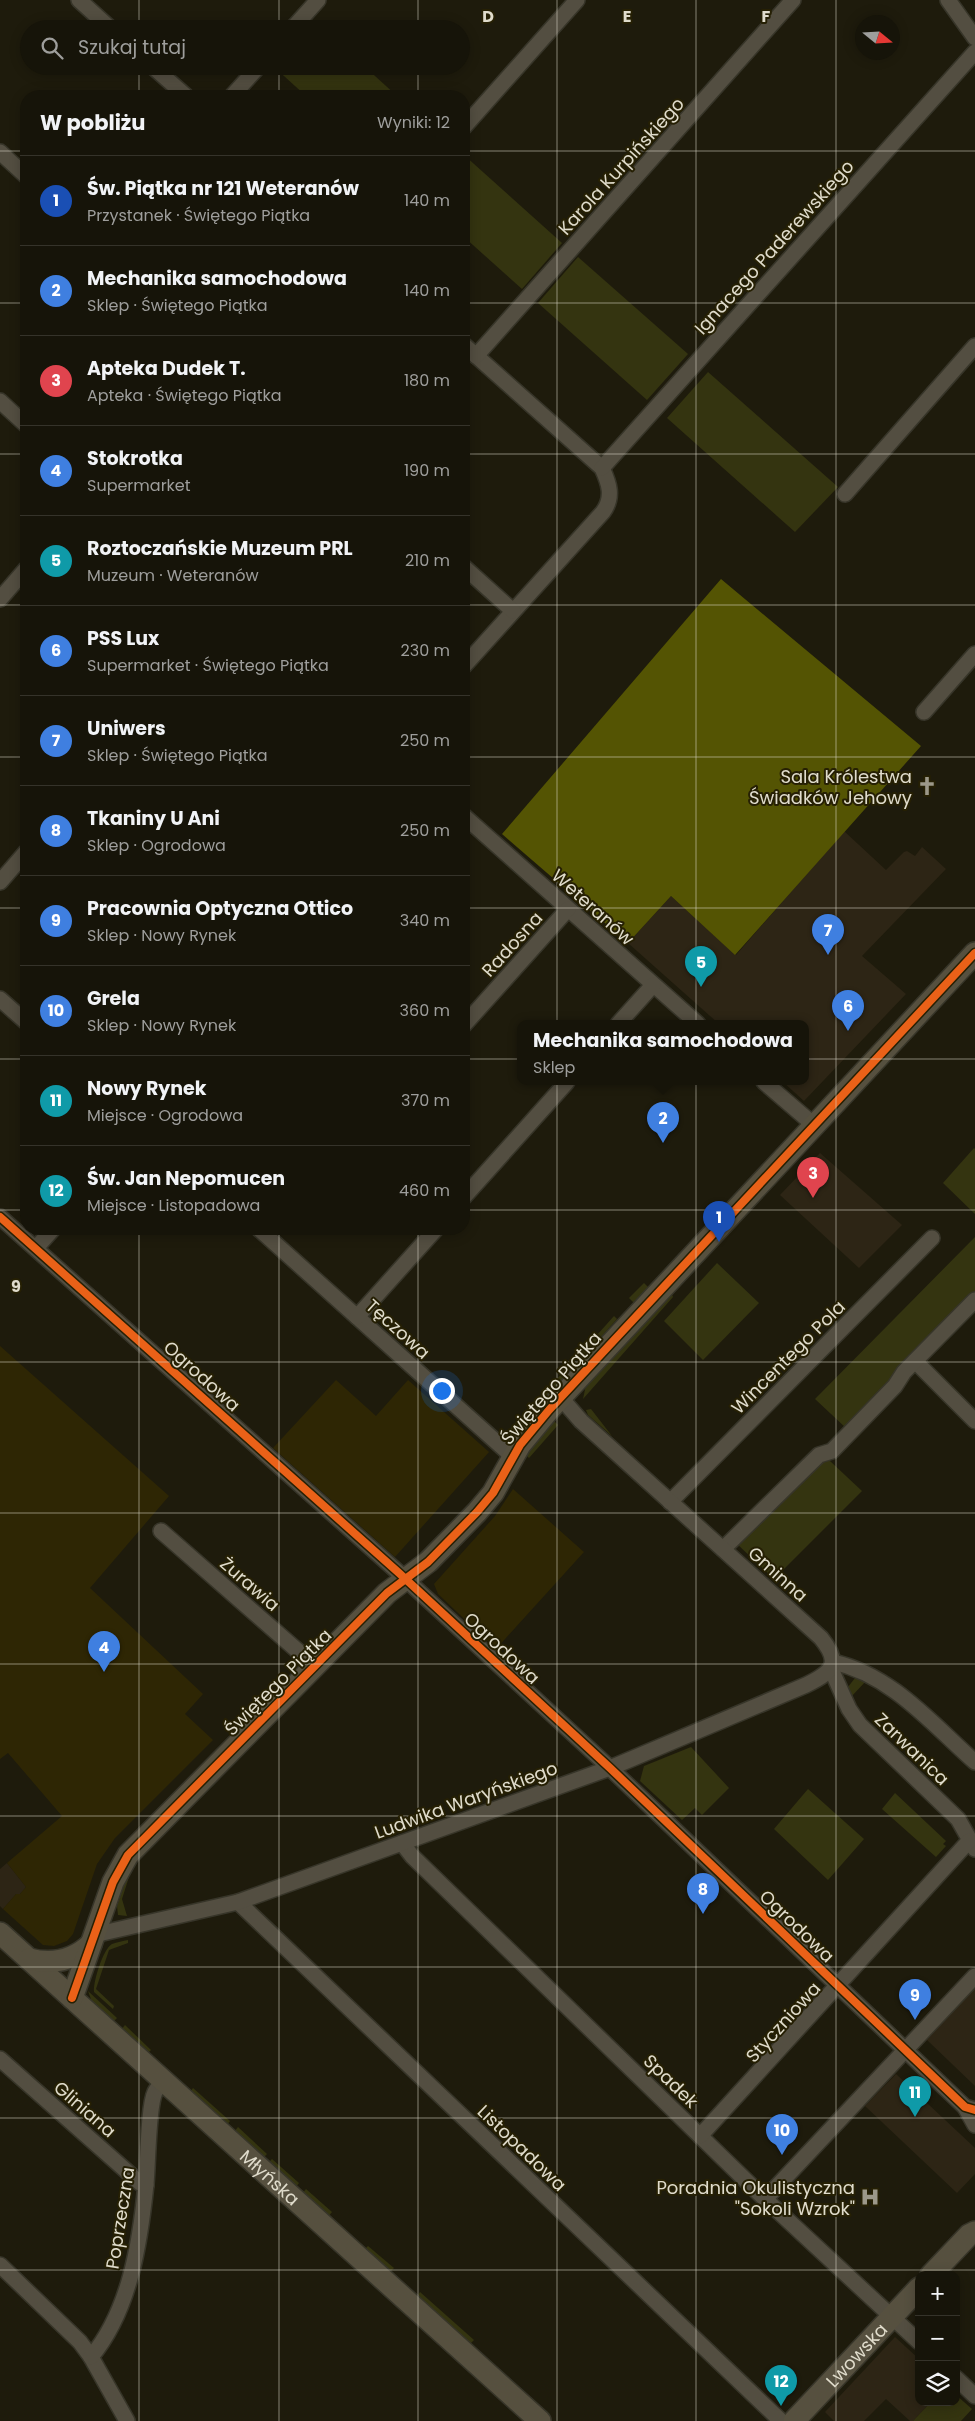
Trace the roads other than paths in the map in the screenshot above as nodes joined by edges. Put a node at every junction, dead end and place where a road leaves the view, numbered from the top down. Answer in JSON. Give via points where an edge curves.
{"nodes":[{"id":1,"x":79,"y":0,"type":"edge"},
{"id":2,"x":318,"y":0,"type":"edge"},
{"id":3,"x":576,"y":0,"type":"edge"},
{"id":4,"x":793,"y":0,"type":"edge"},
{"id":5,"x":948,"y":0,"type":"edge"},
{"id":6,"x":101,"y":20,"type":"edge"},
{"id":7,"x":300,"y":20,"type":"edge"},
{"id":8,"x":975,"y":38,"type":"edge"},
{"id":9,"x":975,"y":52,"type":"edge"},
{"id":10,"x":162,"y":75,"type":"edge"},
{"id":11,"x":251,"y":75,"type":"edge"},
{"id":12,"x":179,"y":90,"type":"edge"},
{"id":13,"x":237,"y":90,"type":"edge"},
{"id":14,"x":470,"y":119,"type":"edge"},
{"id":15,"x":0,"y":152,"type":"edge"},
{"id":16,"x":20,"y":170,"type":"edge"},
{"id":17,"x":975,"y":346,"type":"edge"},
{"id":18,"x":470,"y":350,"type":"edge"},
{"id":19,"x":476,"y":356,"type":"junction"},
{"id":20,"x":0,"y":401,"type":"edge"},
{"id":21,"x":20,"y":419,"type":"edge"},
{"id":22,"x":602,"y":468,"type":"junction"},
{"id":23,"x":845,"y":494,"type":"dead end"},
{"id":24,"x":470,"y":572,"type":"edge"},
{"id":25,"x":20,"y":577,"type":"edge"},
{"id":26,"x":0,"y":599,"type":"edge"},
{"id":27,"x":513,"y":611,"type":"junction"},
{"id":28,"x":975,"y":654,"type":"edge"},
{"id":29,"x":470,"y":659,"type":"edge"},
{"id":30,"x":924,"y":712,"type":"dead end"},
{"id":31,"x":470,"y":821,"type":"edge"},
{"id":32,"x":20,"y":859,"type":"edge"},
{"id":33,"x":0,"y":882,"type":"edge"},
{"id":34,"x":568,"y":909,"type":"junction"},
{"id":35,"x":975,"y":953,"type":"edge"},
{"id":36,"x":653,"y":985,"type":"junction"},
{"id":37,"x":0,"y":999,"type":"edge"},
{"id":38,"x":20,"y":1017,"type":"edge"},
{"id":39,"x":470,"y":1018,"type":"edge"},
{"id":40,"x":622,"y":1020,"type":"edge"},
{"id":41,"x":693,"y":1020,"type":"edge"},
{"id":42,"x":564,"y":1085,"type":"edge"},
{"id":43,"x":767,"y":1085,"type":"edge"},
{"id":44,"x":814,"y":1125,"type":"junction"},
{"id":45,"x":470,"y":1190,"type":"edge"},
{"id":46,"x":0,"y":1216,"type":"edge"},
{"id":47,"x":20,"y":1234,"type":"edge"},
{"id":48,"x":21,"y":1235,"type":"edge"},
{"id":49,"x":48,"y":1235,"type":"edge"},
{"id":50,"x":266,"y":1235,"type":"edge"},
{"id":51,"x":431,"y":1235,"type":"edge"},
{"id":52,"x":932,"y":1238,"type":"dead end"},
{"id":53,"x":36,"y":1248,"type":"junction"},
{"id":54,"x":975,"y":1300,"type":"edge"},
{"id":55,"x":357,"y":1317,"type":"junction"},
{"id":56,"x":915,"y":1361,"type":"junction"},
{"id":57,"x":560,"y":1398,"type":"junction"},
{"id":58,"x":975,"y":1421,"type":"edge"},
{"id":59,"x":512,"y":1456,"type":"junction"},
{"id":60,"x":670,"y":1502,"type":"junction"},
{"id":61,"x":160,"y":1531,"type":"dead end"},
{"id":62,"x":723,"y":1549,"type":"junction"},
{"id":63,"x":406,"y":1579,"type":"junction"},
{"id":64,"x":315,"y":1666,"type":"junction"},
{"id":65,"x":832,"y":1666,"type":"junction"},
{"id":66,"x":975,"y":1762,"type":"edge"},
{"id":67,"x":610,"y":1768,"type":"junction"},
{"id":68,"x":402,"y":1843,"type":"junction"},
{"id":69,"x":972,"y":1845,"type":"edge"},
{"id":70,"x":238,"y":1902,"type":"junction"},
{"id":71,"x":0,"y":1933,"type":"edge"},
{"id":72,"x":93,"y":1940,"type":"junction"},
{"id":73,"x":29,"y":1959,"type":"junction"},
{"id":74,"x":975,"y":1976,"type":"edge"},
{"id":75,"x":837,"y":1985,"type":"junction"},
{"id":76,"x":72,"y":1998,"type":"junction"},
{"id":77,"x":906,"y":2049,"type":"junction"},
{"id":78,"x":0,"y":2059,"type":"edge"},
{"id":79,"x":164,"y":2080,"type":"junction"},
{"id":80,"x":970,"y":2108,"type":"edge"},
{"id":81,"x":975,"y":2125,"type":"edge"},
{"id":82,"x":700,"y":2136,"type":"junction"},
{"id":83,"x":146,"y":2185,"type":"junction"},
{"id":84,"x":765,"y":2198,"type":"junction"},
{"id":85,"x":973,"y":2229,"type":"edge"},
{"id":86,"x":0,"y":2265,"type":"edge"},
{"id":87,"x":935,"y":2271,"type":"edge"},
{"id":88,"x":915,"y":2292,"type":"edge"},
{"id":89,"x":891,"y":2317,"type":"junction"},
{"id":90,"x":915,"y":2338,"type":"edge"},
{"id":91,"x":91,"y":2357,"type":"junction"},
{"id":92,"x":960,"y":2382,"type":"edge"},
{"id":93,"x":975,"y":2396,"type":"edge"},
{"id":94,"x":127,"y":2421,"type":"edge"},
{"id":95,"x":540,"y":2421,"type":"edge"},
{"id":96,"x":781,"y":2421,"type":"edge"},
{"id":97,"x":794,"y":2421,"type":"edge"}],
"edges":[{"from":1,"to":6,"type":"street"},
{"from":2,"to":7,"type":"street"},
{"from":3,"to":14,"type":"street"},
{"from":4,"to":19,"type":"street","name":"Karola Kurpińskiego"},
{"from":5,"to":8,"type":"street"},
{"from":9,"to":22,"type":"street","name":"Ignacego Paderewskiego"},
{"from":10,"to":12,"type":"street"},
{"from":11,"to":13,"type":"street"},
{"from":15,"to":16,"type":"street"},
{"from":17,"to":23,"type":"street"},
{"from":18,"to":19,"type":"street"},
{"from":19,"to":22,"type":"street"},
{"from":20,"to":21,"type":"street"},
{"from":22,"to":27,"type":"street","via":[[610,489],[606,507]]},
{"from":24,"to":27,"type":"street"},
{"from":25,"to":26,"type":"street"},
{"from":27,"to":29,"type":"street"},
{"from":28,"to":30,"type":"street"},
{"from":31,"to":34,"type":"street","name":"Weteranów"},
{"from":32,"to":33,"type":"street"},
{"from":34,"to":36,"type":"street","name":"Weteranów"},
{"from":34,"to":39,"type":"street","name":"Radosna"},
{"from":35,"to":44,"type":"street","name":"Świętego Piątka"},
{"from":36,"to":40,"type":"street"},
{"from":36,"to":41,"type":"street","name":"Weteranów"},
{"from":37,"to":38,"type":"street"},
{"from":42,"to":45,"type":"street"},
{"from":43,"to":44,"type":"street"},
{"from":44,"to":57,"type":"street","name":"Świętego Piątka"},
{"from":46,"to":47,"type":"street","name":"Ogrodowa"},
{"from":48,"to":53,"type":"street","name":"Ogrodowa"},
{"from":49,"to":53,"type":"street"},
{"from":50,"to":55,"type":"street","name":"Tęczowa"},
{"from":51,"to":55,"type":"street"},
{"from":52,"to":60,"type":"street","name":"Wincentego Pola"},
{"from":53,"to":63,"type":"street","name":"Ogrodowa"},
{"from":54,"to":56,"type":"street"},
{"from":55,"to":59,"type":"street","name":"Tęczowa"},
{"from":56,"to":58,"type":"street"},
{"from":56,"to":62,"type":"street","via":[[832,1451],[819,1455]]},
{"from":57,"to":59,"type":"street","name":"Świętego Piątka"},
{"from":57,"to":60,"type":"street","name":"Gminna"},
{"from":59,"to":63,"type":"street","name":"Świętego Piątka","via":[[484,1504],[428,1562]]},
{"from":60,"to":62,"type":"street","name":"Gminna"},
{"from":61,"to":64,"type":"street","name":"Żurawia"},
{"from":62,"to":65,"type":"street","name":"Gminna","via":[[821,1638],[831,1652]]},
{"from":63,"to":64,"type":"street","name":"Świętego Piątka","via":[[387,1593]]},
{"from":63,"to":67,"type":"street","name":"Ogrodowa"},
{"from":64,"to":72,"type":"street","name":"Świętego Piątka","via":[[128,1855],[113,1882]]},
{"from":65,"to":66,"type":"street","via":[[864,1672],[894,1689]]},
{"from":65,"to":67,"type":"street","name":"Ludwika Waryńskiego","via":[[825,1675],[806,1685]]},
{"from":65,"to":69,"type":"street","name":"Zarwanica","via":[[851,1714],[958,1819]]},
{"from":67,"to":68,"type":"street","name":"Ludwika Waryńskiego"},
{"from":67,"to":75,"type":"street","name":"Ogrodowa"},
{"from":68,"to":70,"type":"street","name":"Ludwika Waryńskiego"},
{"from":68,"to":82,"type":"street","name":"Spadek"},
{"from":69,"to":75,"type":"street","name":"Styczniowa"},
{"from":70,"to":72,"type":"street","name":"Ludwika Waryńskiego"},
{"from":70,"to":96,"type":"street","name":"Listopadowa"},
{"from":71,"to":73,"type":"street","name":"Młyńska"},
{"from":72,"to":73,"type":"street","via":[[80,1954],[62,1960]]},
{"from":72,"to":76,"type":"street","name":"Świętego Piątka"},
{"from":73,"to":76,"type":"street","name":"Młyńska"},
{"from":74,"to":77,"type":"street"},
{"from":75,"to":77,"type":"street","name":"Ogrodowa"},
{"from":75,"to":82,"type":"street","name":"Styczniowa"},
{"from":76,"to":79,"type":"street","name":"Młyńska"},
{"from":77,"to":80,"type":"street","name":"Ogrodowa"},
{"from":77,"to":84,"type":"street"},
{"from":78,"to":83,"type":"street","name":"Gliniana"},
{"from":79,"to":83,"type":"street","name":"Poprzeczna","via":[[153,2098]]},
{"from":79,"to":95,"type":"street","name":"Młyńska"},
{"from":80,"to":81,"type":"street","name":"Ogrodowa"},
{"from":82,"to":84,"type":"street","name":"Spadek"},
{"from":83,"to":91,"type":"street","name":"Poprzeczna","via":[[130,2277],[110,2330]]},
{"from":84,"to":89,"type":"street","name":"Spadek"},
{"from":85,"to":87,"type":"street"},
{"from":86,"to":91,"type":"street","via":[[70,2331]]},
{"from":88,"to":89,"type":"street","name":"Lwowska"},
{"from":89,"to":90,"type":"street","name":"Spadek"},
{"from":89,"to":97,"type":"street","name":"Lwowska"},
{"from":91,"to":94,"type":"street"},
{"from":92,"to":93,"type":"street"}]}
